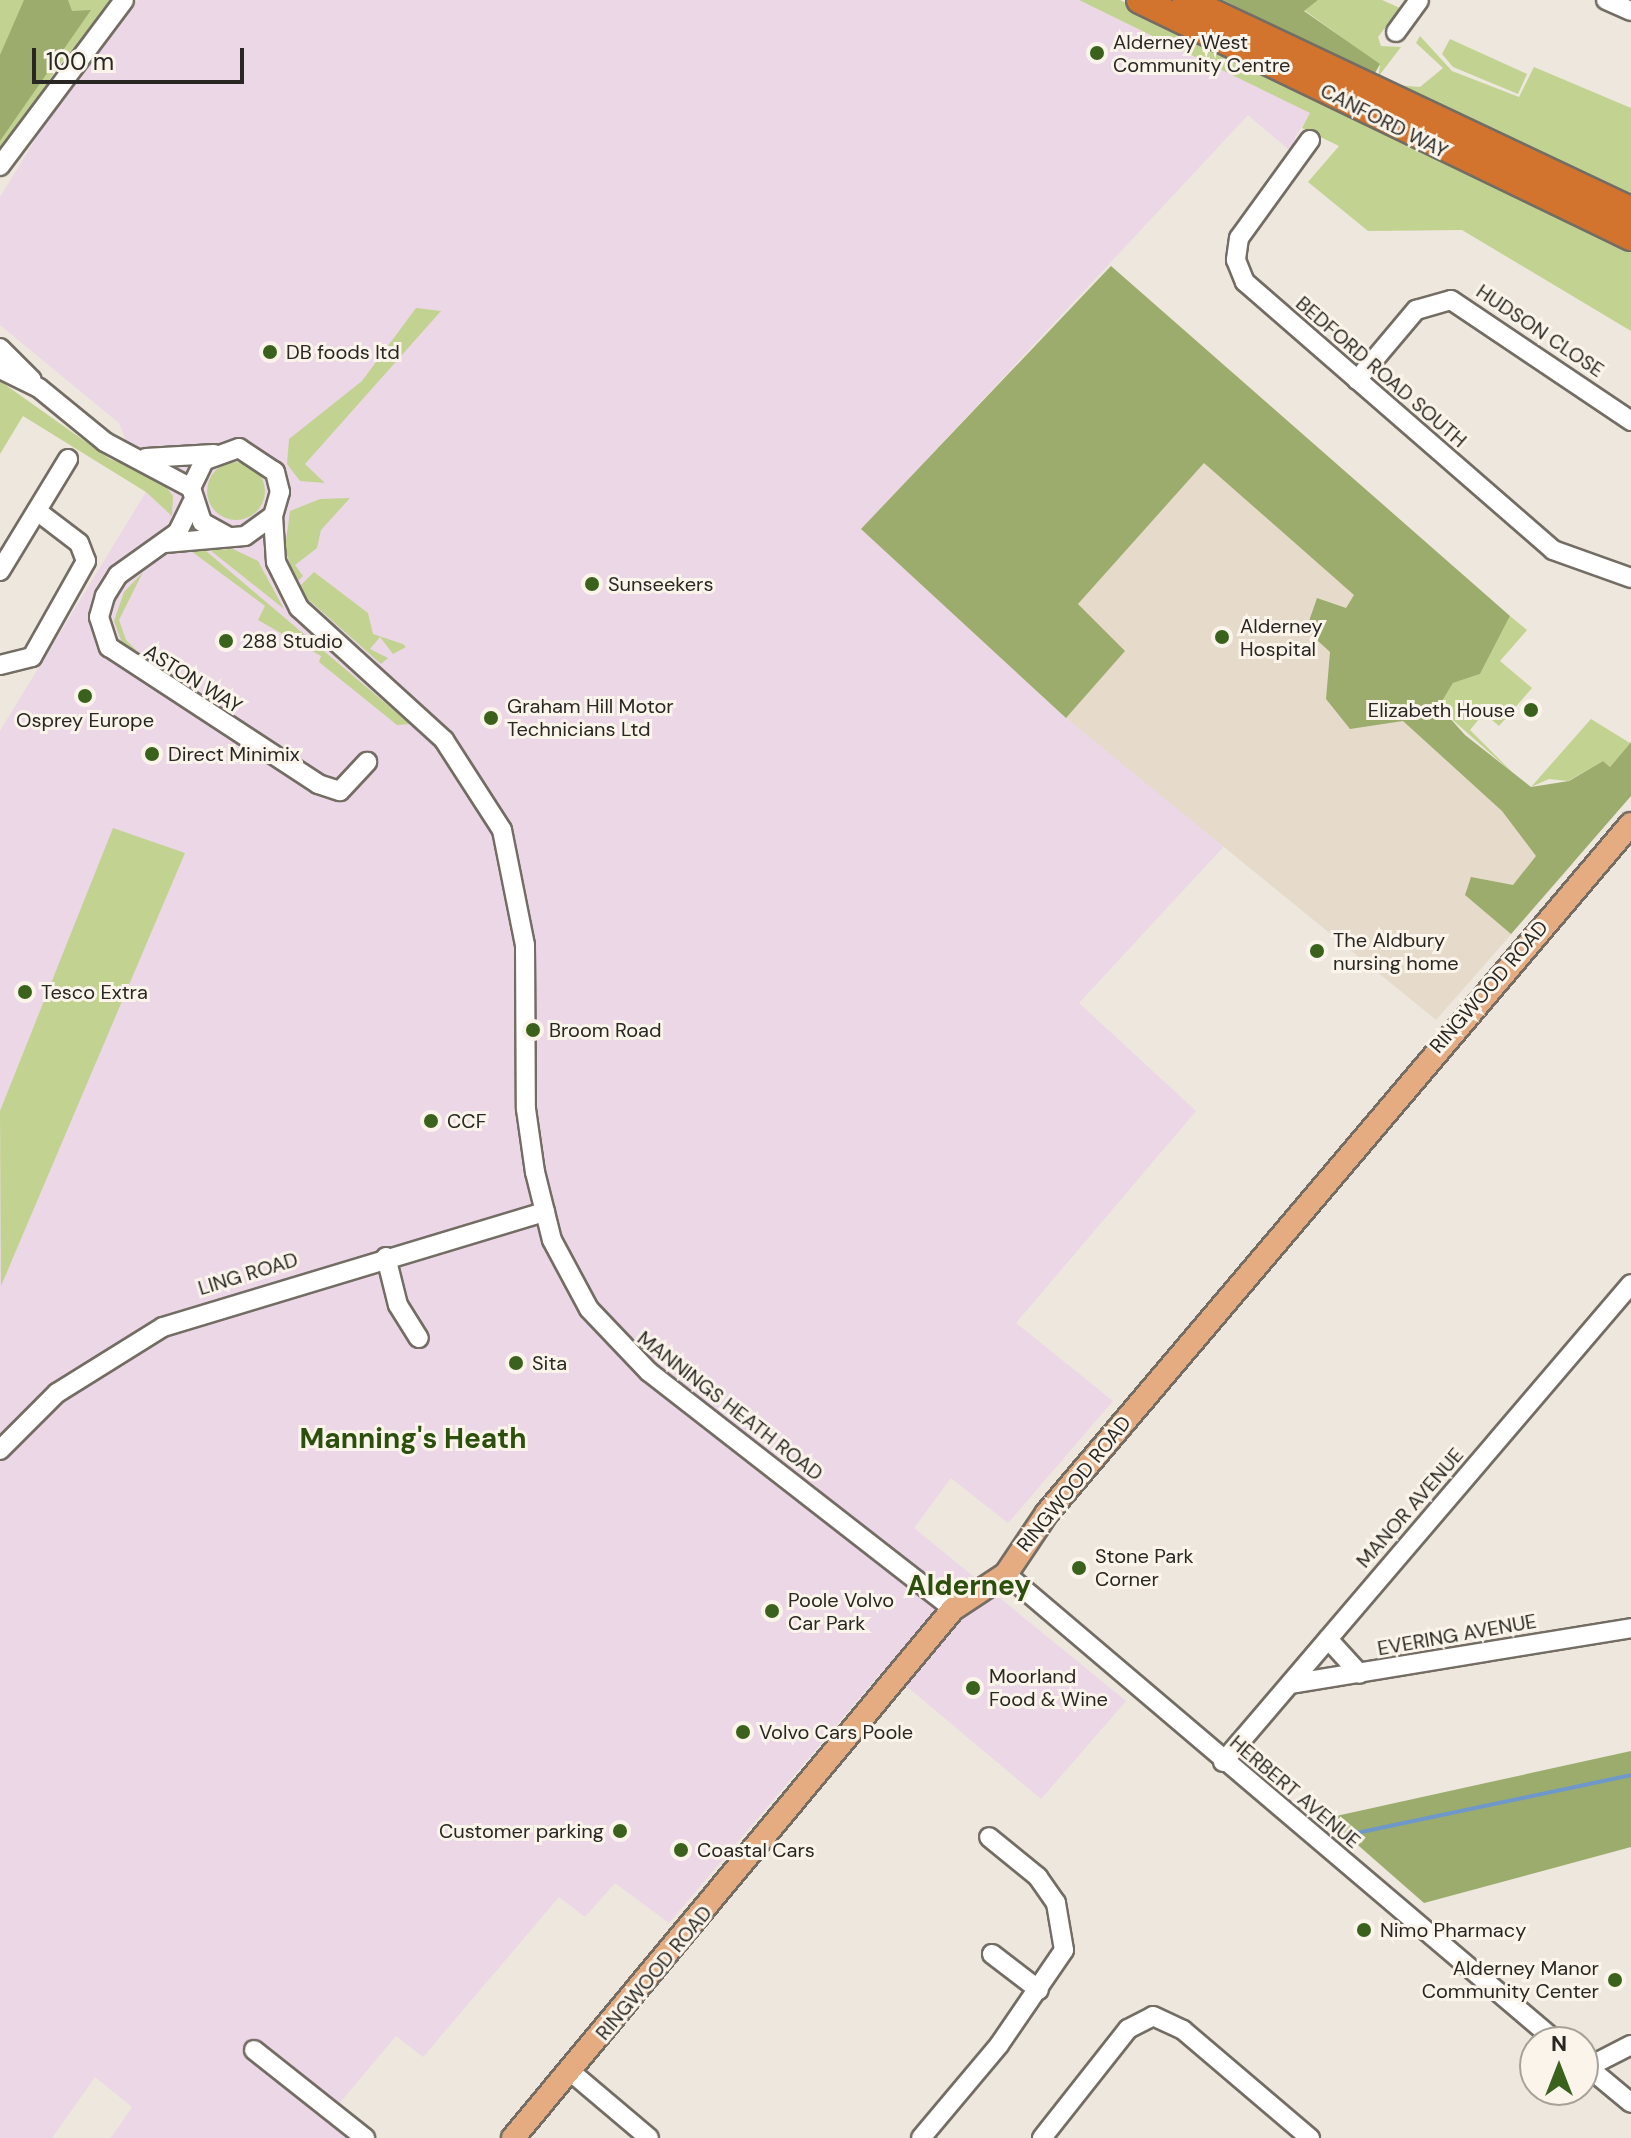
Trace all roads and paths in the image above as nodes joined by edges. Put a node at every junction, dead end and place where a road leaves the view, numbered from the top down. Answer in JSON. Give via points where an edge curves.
{"nodes":[{"id":1,"x":124,"y":0,"type":"edge"},
{"id":2,"x":1140,"y":0,"type":"edge"},
{"id":3,"x":1186,"y":0,"type":"edge"},
{"id":4,"x":1419,"y":0,"type":"edge"},
{"id":5,"x":1606,"y":0,"type":"edge"},
{"id":6,"x":1631,"y":11,"type":"edge"},
{"id":7,"x":1396,"y":32,"type":"dead end"},
{"id":8,"x":1310,"y":140,"type":"dead end"},
{"id":9,"x":0,"y":166,"type":"edge"},
{"id":10,"x":1631,"y":210,"type":"edge"},
{"id":11,"x":1631,"y":237,"type":"edge"},
{"id":12,"x":0,"y":348,"type":"edge"},
{"id":13,"x":0,"y":369,"type":"edge"},
{"id":14,"x":1357,"y":380,"type":"junction"},
{"id":15,"x":39,"y":388,"type":"junction"},
{"id":16,"x":1631,"y":421,"type":"edge"},
{"id":17,"x":214,"y":454,"type":"junction"},
{"id":18,"x":143,"y":458,"type":"junction"},
{"id":19,"x":68,"y":459,"type":"dead end"},
{"id":20,"x":191,"y":496,"type":"junction"},
{"id":21,"x":37,"y":511,"type":"junction"},
{"id":22,"x":273,"y":516,"type":"junction"},
{"id":23,"x":234,"y":537,"type":"junction"},
{"id":24,"x":164,"y":544,"type":"junction"},
{"id":25,"x":276,"y":562,"type":"junction"},
{"id":26,"x":0,"y":571,"type":"edge"},
{"id":27,"x":1631,"y":578,"type":"edge"},
{"id":28,"x":0,"y":665,"type":"edge"},
{"id":29,"x":367,"y":762,"type":"dead end"},
{"id":30,"x":1631,"y":824,"type":"edge"},
{"id":31,"x":545,"y":1212,"type":"junction"},
{"id":32,"x":386,"y":1257,"type":"junction"},
{"id":33,"x":1631,"y":1284,"type":"edge"},
{"id":34,"x":419,"y":1338,"type":"dead end"},
{"id":35,"x":0,"y":1450,"type":"edge"},
{"id":36,"x":1006,"y":1574,"type":"junction"},
{"id":37,"x":953,"y":1609,"type":"junction"},
{"id":38,"x":1631,"y":1628,"type":"edge"},
{"id":39,"x":1328,"y":1639,"type":"junction"},
{"id":40,"x":1360,"y":1674,"type":"junction"},
{"id":41,"x":1290,"y":1684,"type":"junction"},
{"id":42,"x":1223,"y":1762,"type":"junction"},
{"id":43,"x":989,"y":1837,"type":"dead end"},
{"id":44,"x":992,"y":1954,"type":"dead end"},
{"id":45,"x":1039,"y":1990,"type":"junction"},
{"id":46,"x":1538,"y":2026,"type":"edge"},
{"id":47,"x":1631,"y":2045,"type":"edge"},
{"id":48,"x":254,"y":2050,"type":"dead end"},
{"id":49,"x":1599,"y":2059,"type":"edge"},
{"id":50,"x":571,"y":2072,"type":"junction"},
{"id":51,"x":1599,"y":2076,"type":"edge"},
{"id":52,"x":1631,"y":2103,"type":"edge"},
{"id":53,"x":1049,"y":2135,"type":"edge"},
{"id":54,"x":365,"y":2138,"type":"edge"},
{"id":55,"x":513,"y":2138,"type":"edge"},
{"id":56,"x":649,"y":2138,"type":"edge"},
{"id":57,"x":921,"y":2138,"type":"edge"},
{"id":58,"x":1310,"y":2138,"type":"edge"}],
"edges":[{"from":1,"to":9,"type":"street"},
{"from":2,"to":11,"type":"highway","name":"CANFORD WAY"},
{"from":3,"to":10,"type":"highway","name":"CANFORD WAY"},
{"from":4,"to":7,"type":"street"},
{"from":5,"to":6,"type":"street"},
{"from":8,"to":14,"type":"street","name":"BEDFORD ROAD SOUTH","via":[[1247,225],[1236,260],[1245,282]]},
{"from":12,"to":15,"type":"street"},
{"from":13,"to":15,"type":"street"},
{"from":14,"to":16,"type":"street","name":"HUDSON CLOSE","via":[[1416,310],[1451,300]]},
{"from":14,"to":27,"type":"street","name":"BEDFORD ROAD SOUTH","via":[[1553,550]]},
{"from":15,"to":18,"type":"street","via":[[105,442]]},
{"from":17,"to":18,"type":"street"},
{"from":17,"to":20,"type":"street"},
{"from":17,"to":22,"type":"street","via":[[239,448],[270,464],[280,492]]},
{"from":18,"to":20,"type":"street"},
{"from":19,"to":21,"type":"street"},
{"from":20,"to":23,"type":"street","via":[[202,522]]},
{"from":20,"to":24,"type":"street","name":"ASTON WAY"},
{"from":21,"to":26,"type":"street"},
{"from":21,"to":28,"type":"street","via":[[79,543],[86,561],[32,657]]},
{"from":22,"to":23,"type":"street"},
{"from":22,"to":25,"type":"street","name":"MANNINGS HEATH ROAD"},
{"from":23,"to":24,"type":"street","name":"ASTON WAY"},
{"from":23,"to":25,"type":"street"},
{"from":24,"to":29,"type":"street","name":"ASTON WAY","via":[[118,575],[105,596],[99,617],[109,647],[318,784],[340,791]]},
{"from":25,"to":31,"type":"street","name":"MANNINGS HEATH ROAD","via":[[299,608],[444,740],[502,830],[521,902],[526,1109]]},
{"from":30,"to":36,"type":"main road","name":"RINGWOOD ROAD","via":[[1047,1513]]},
{"from":31,"to":32,"type":"street","name":"LING ROAD"},
{"from":31,"to":37,"type":"street","name":"MANNINGS HEATH ROAD","via":[[571,1277],[623,1350]]},
{"from":32,"to":34,"type":"street","via":[[398,1305]]},
{"from":32,"to":35,"type":"street","name":"LING ROAD","via":[[233,1300],[150,1333],[57,1393]]},
{"from":33,"to":39,"type":"street","name":"MANOR AVENUE"},
{"from":36,"to":37,"type":"main road","name":"RINGWOOD ROAD"},
{"from":36,"to":42,"type":"street","name":"HERBERT AVENUE"},
{"from":37,"to":50,"type":"main road","name":"RINGWOOD ROAD"},
{"from":38,"to":40,"type":"street","name":"EVERING AVENUE"},
{"from":39,"to":40,"type":"street"},
{"from":39,"to":41,"type":"street","name":"MANOR AVENUE"},
{"from":40,"to":41,"type":"street","name":"EVERING AVENUE"},
{"from":41,"to":42,"type":"street","name":"MANOR AVENUE"},
{"from":42,"to":46,"type":"street","name":"HERBERT AVENUE"},
{"from":43,"to":45,"type":"street","via":[[1038,1877],[1056,1903],[1064,1950]]},
{"from":44,"to":45,"type":"street"},
{"from":45,"to":57,"type":"street"},
{"from":47,"to":49,"type":"street"},
{"from":48,"to":54,"type":"street"},
{"from":50,"to":55,"type":"main road","name":"RINGWOOD ROAD"},
{"from":50,"to":56,"type":"street"},
{"from":51,"to":52,"type":"street"},
{"from":53,"to":58,"type":"street","via":[[1128,2029],[1160,2016]]}]}
